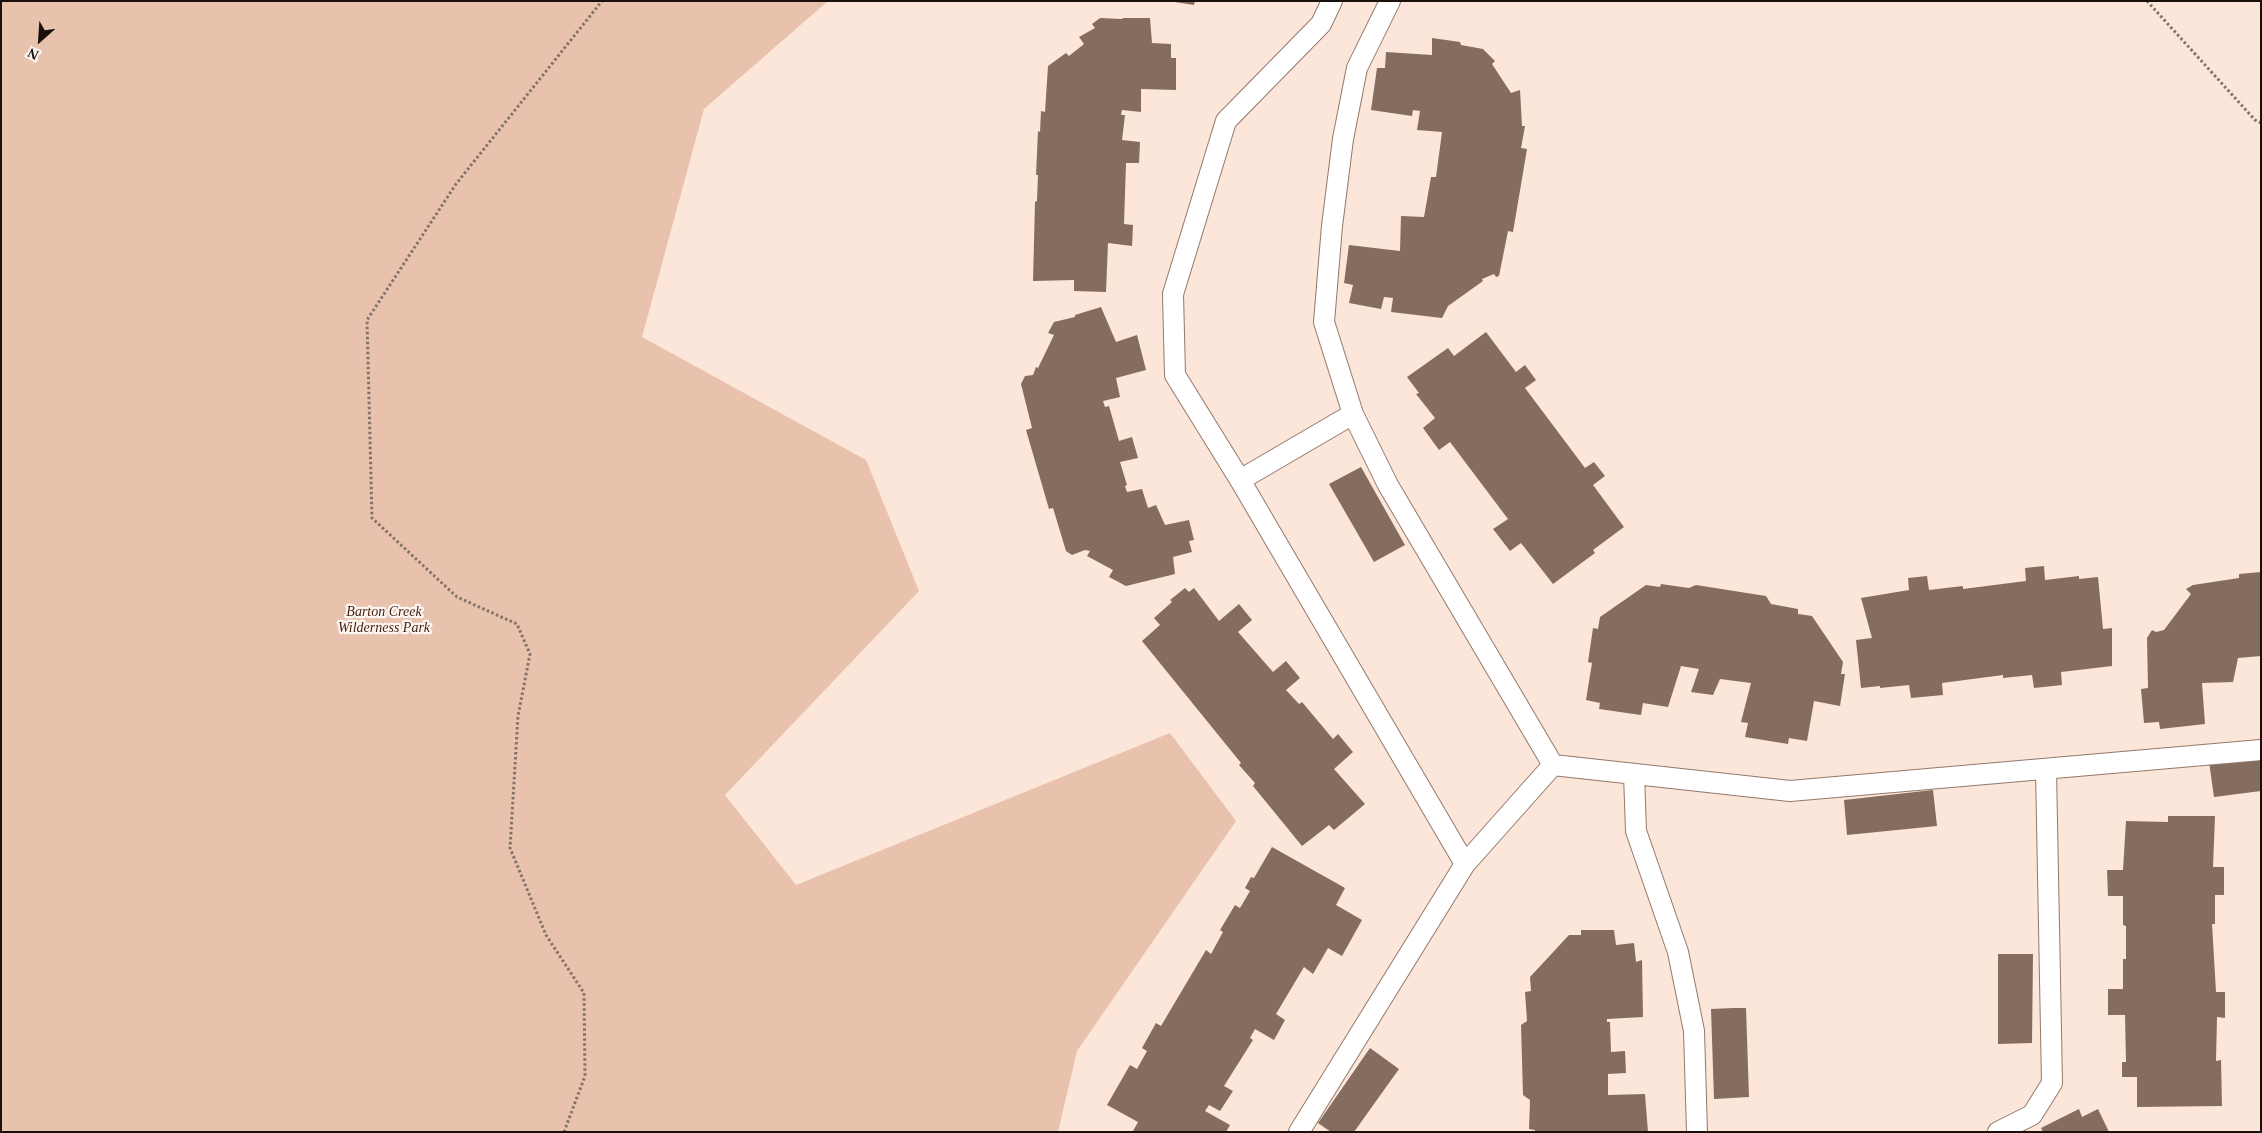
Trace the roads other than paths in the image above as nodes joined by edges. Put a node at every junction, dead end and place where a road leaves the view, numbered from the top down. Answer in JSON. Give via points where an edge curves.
{"nodes":[{"id":1,"x":1332,"y":1,"type":"edge"},
{"id":2,"x":1390,"y":1,"type":"edge"},
{"id":3,"x":1354,"y":414,"type":"junction"},
{"id":4,"x":1240,"y":480,"type":"junction"},
{"id":5,"x":2261,"y":750,"type":"edge"},
{"id":6,"x":1553,"y":765,"type":"junction"},
{"id":7,"x":2046,"y":770,"type":"junction"},
{"id":8,"x":1634,"y":774,"type":"junction"},
{"id":9,"x":1465,"y":864,"type":"junction"},
{"id":10,"x":1299,"y":1132,"type":"edge"},
{"id":11,"x":1697,"y":1132,"type":"edge"},
{"id":12,"x":1998,"y":1132,"type":"edge"}],
"edges":[{"from":1,"to":4,"type":"lane","via":[[1321,24],[1226,122],[1173,294],[1176,374]]},
{"from":2,"to":3,"type":"lane","via":[[1357,68],[1343,138],[1332,226],[1324,322]]},
{"from":3,"to":4,"type":"lane"},
{"from":3,"to":6,"type":"lane","via":[[1388,485]]},
{"from":4,"to":9,"type":"lane"},
{"from":5,"to":7,"type":"lane"},
{"from":6,"to":8,"type":"lane"},
{"from":6,"to":9,"type":"lane"},
{"from":7,"to":8,"type":"lane","via":[[1790,791]]},
{"from":7,"to":12,"type":"lane","via":[[2052,1083],[2032,1115]]},
{"from":8,"to":11,"type":"lane","via":[[1636,830],[1678,952],[1694,1031]]},
{"from":9,"to":10,"type":"lane"}]}
